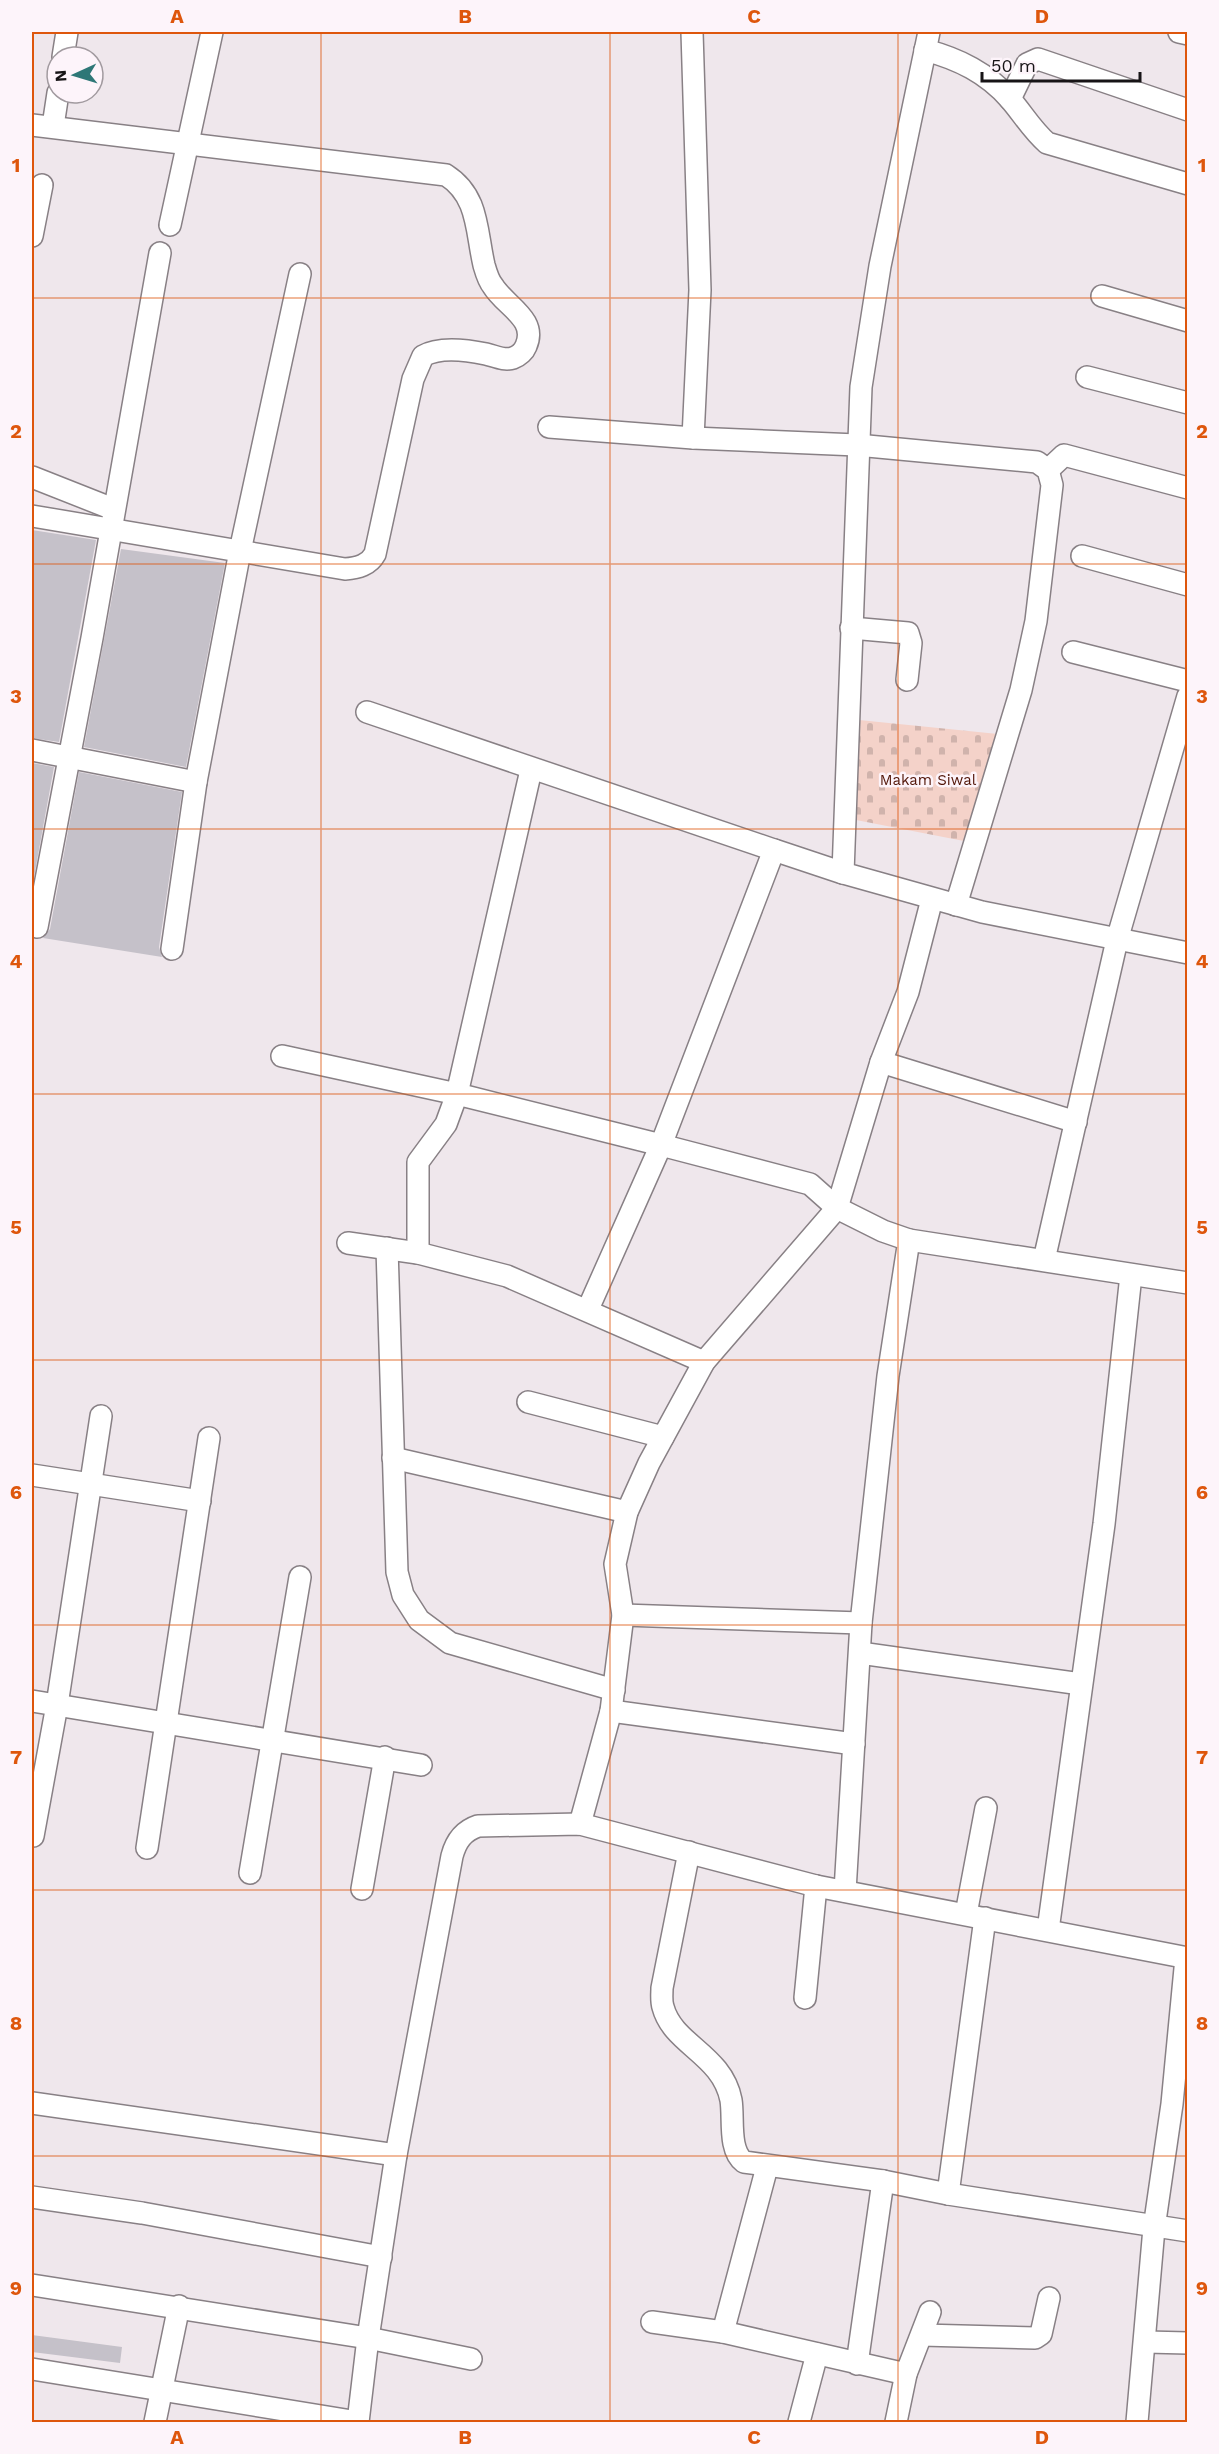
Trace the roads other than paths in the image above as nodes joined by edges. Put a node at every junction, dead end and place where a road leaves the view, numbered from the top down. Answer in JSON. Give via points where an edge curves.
{"nodes":[{"id":1,"x":212,"y":32,"type":"edge"},
{"id":2,"x":692,"y":32,"type":"edge"},
{"id":3,"x":1179,"y":32,"type":"edge"},
{"id":4,"x":1188,"y":34,"type":"edge"},
{"id":5,"x":927,"y":41,"type":"edge"},
{"id":6,"x":1010,"y":99,"type":"junction"},
{"id":7,"x":56,"y":105,"type":"edge"},
{"id":8,"x":1188,"y":110,"type":"edge"},
{"id":9,"x":32,"y":125,"type":"edge"},
{"id":10,"x":53,"y":126,"type":"junction"},
{"id":11,"x":188,"y":142,"type":"junction"},
{"id":12,"x":1188,"y":184,"type":"edge"},
{"id":13,"x":42,"y":185,"type":"dead end"},
{"id":14,"x":170,"y":225,"type":"dead end"},
{"id":15,"x":32,"y":236,"type":"edge"},
{"id":16,"x":160,"y":253,"type":"dead end"},
{"id":17,"x":300,"y":274,"type":"dead end"},
{"id":18,"x":1102,"y":296,"type":"dead end"},
{"id":19,"x":1188,"y":321,"type":"edge"},
{"id":20,"x":1087,"y":377,"type":"dead end"},
{"id":21,"x":1188,"y":403,"type":"edge"},
{"id":22,"x":549,"y":427,"type":"dead end"},
{"id":23,"x":693,"y":438,"type":"junction"},
{"id":24,"x":857,"y":445,"type":"junction"},
{"id":25,"x":1048,"y":470,"type":"junction"},
{"id":26,"x":32,"y":477,"type":"edge"},
{"id":27,"x":1188,"y":488,"type":"edge"},
{"id":28,"x":112,"y":509,"type":"junction"},
{"id":29,"x":32,"y":516,"type":"edge"},
{"id":30,"x":110,"y":531,"type":"junction"},
{"id":31,"x":240,"y":551,"type":"junction"},
{"id":32,"x":1082,"y":556,"type":"dead end"},
{"id":33,"x":1188,"y":585,"type":"edge"},
{"id":34,"x":851,"y":628,"type":"junction"},
{"id":35,"x":1073,"y":652,"type":"dead end"},
{"id":36,"x":907,"y":680,"type":"dead end"},
{"id":37,"x":1188,"y":681,"type":"edge"},
{"id":38,"x":1188,"y":696,"type":"edge"},
{"id":39,"x":366,"y":712,"type":"dead end"},
{"id":40,"x":32,"y":750,"type":"edge"},
{"id":41,"x":1180,"y":752,"type":"edge"},
{"id":42,"x":68,"y":757,"type":"junction"},
{"id":43,"x":531,"y":770,"type":"junction"},
{"id":44,"x":196,"y":782,"type":"junction"},
{"id":45,"x":774,"y":850,"type":"junction"},
{"id":46,"x":843,"y":873,"type":"junction"},
{"id":47,"x":932,"y":899,"type":"junction"},
{"id":48,"x":956,"y":905,"type":"junction"},
{"id":49,"x":37,"y":927,"type":"dead end"},
{"id":50,"x":1117,"y":940,"type":"junction"},
{"id":51,"x":172,"y":949,"type":"dead end"},
{"id":52,"x":1188,"y":953,"type":"edge"},
{"id":53,"x":282,"y":1056,"type":"dead end"},
{"id":54,"x":880,"y":1062,"type":"junction"},
{"id":55,"x":457,"y":1094,"type":"junction"},
{"id":56,"x":1076,"y":1122,"type":"junction"},
{"id":57,"x":661,"y":1145,"type":"junction"},
{"id":58,"x":837,"y":1208,"type":"junction"},
{"id":59,"x":909,"y":1240,"type":"junction"},
{"id":60,"x":348,"y":1243,"type":"dead end"},
{"id":61,"x":387,"y":1248,"type":"junction"},
{"id":62,"x":418,"y":1253,"type":"junction"},
{"id":63,"x":1044,"y":1260,"type":"junction"},
{"id":64,"x":1131,"y":1275,"type":"junction"},
{"id":65,"x":1188,"y":1283,"type":"edge"},
{"id":66,"x":588,"y":1309,"type":"junction"},
{"id":67,"x":704,"y":1362,"type":"junction"},
{"id":68,"x":528,"y":1402,"type":"dead end"},
{"id":69,"x":101,"y":1416,"type":"dead end"},
{"id":70,"x":663,"y":1437,"type":"junction"},
{"id":71,"x":209,"y":1438,"type":"dead end"},
{"id":72,"x":393,"y":1458,"type":"junction"},
{"id":73,"x":32,"y":1475,"type":"edge"},
{"id":74,"x":91,"y":1484,"type":"junction"},
{"id":75,"x":200,"y":1501,"type":"junction"},
{"id":76,"x":627,"y":1512,"type":"junction"},
{"id":77,"x":300,"y":1577,"type":"dead end"},
{"id":78,"x":623,"y":1615,"type":"junction"},
{"id":79,"x":861,"y":1623,"type":"junction"},
{"id":80,"x":860,"y":1653,"type":"junction"},
{"id":81,"x":1081,"y":1684,"type":"junction"},
{"id":82,"x":32,"y":1701,"type":"edge"},
{"id":83,"x":612,"y":1701,"type":"junction"},
{"id":84,"x":57,"y":1705,"type":"junction"},
{"id":85,"x":167,"y":1724,"type":"junction"},
{"id":86,"x":272,"y":1741,"type":"junction"},
{"id":87,"x":854,"y":1744,"type":"junction"},
{"id":88,"x":385,"y":1757,"type":"junction"},
{"id":89,"x":421,"y":1765,"type":"dead end"},
{"id":90,"x":986,"y":1808,"type":"dead end"},
{"id":91,"x":573,"y":1823,"type":"junction"},
{"id":92,"x":33,"y":1836,"type":"edge"},
{"id":93,"x":147,"y":1848,"type":"dead end"},
{"id":94,"x":689,"y":1852,"type":"junction"},
{"id":95,"x":250,"y":1873,"type":"dead end"},
{"id":96,"x":816,"y":1886,"type":"junction"},
{"id":97,"x":362,"y":1889,"type":"dead end"},
{"id":98,"x":845,"y":1891,"type":"junction"},
{"id":99,"x":975,"y":1916,"type":"junction"},
{"id":100,"x":1048,"y":1930,"type":"junction"},
{"id":101,"x":1187,"y":1958,"type":"edge"},
{"id":102,"x":805,"y":1998,"type":"dead end"},
{"id":103,"x":32,"y":2103,"type":"edge"},
{"id":104,"x":396,"y":2155,"type":"junction"},
{"id":105,"x":767,"y":2167,"type":"junction"},
{"id":106,"x":883,"y":2181,"type":"junction"},
{"id":107,"x":948,"y":2194,"type":"junction"},
{"id":108,"x":32,"y":2197,"type":"edge"},
{"id":109,"x":1154,"y":2228,"type":"junction"},
{"id":110,"x":1188,"y":2231,"type":"edge"},
{"id":111,"x":381,"y":2257,"type":"junction"},
{"id":112,"x":32,"y":2284,"type":"edge"},
{"id":113,"x":1049,"y":2298,"type":"dead end"},
{"id":114,"x":178,"y":2306,"type":"junction"},
{"id":115,"x":930,"y":2312,"type":"dead end"},
{"id":116,"x":652,"y":2322,"type":"dead end"},
{"id":117,"x":723,"y":2332,"type":"junction"},
{"id":118,"x":922,"y":2335,"type":"junction"},
{"id":119,"x":368,"y":2338,"type":"junction"},
{"id":120,"x":1146,"y":2342,"type":"junction"},
{"id":121,"x":1188,"y":2343,"type":"edge"},
{"id":122,"x":817,"y":2354,"type":"junction"},
{"id":123,"x":471,"y":2359,"type":"dead end"},
{"id":124,"x":857,"y":2364,"type":"junction"},
{"id":125,"x":32,"y":2369,"type":"edge"},
{"id":126,"x":906,"y":2374,"type":"junction"},
{"id":127,"x":163,"y":2388,"type":"junction"},
{"id":128,"x":155,"y":2422,"type":"edge"},
{"id":129,"x":358,"y":2422,"type":"edge"},
{"id":130,"x":799,"y":2422,"type":"edge"},
{"id":131,"x":896,"y":2422,"type":"edge"},
{"id":132,"x":1137,"y":2422,"type":"edge"}],
"edges":[{"from":1,"to":11,"type":"street"},
{"from":2,"to":23,"type":"street","via":[[699,290]]},
{"from":3,"to":4,"type":"street"},
{"from":5,"to":6,"type":"street","via":[[982,73]]},
{"from":5,"to":24,"type":"street","via":[[880,266],[861,387]]},
{"from":6,"to":8,"type":"street","via":[[1027,64],[1038,59]]},
{"from":6,"to":12,"type":"street","via":[[1047,143]]},
{"from":7,"to":10,"type":"street"},
{"from":9,"to":10,"type":"street"},
{"from":10,"to":11,"type":"street"},
{"from":11,"to":14,"type":"street"},
{"from":11,"to":31,"type":"street","via":[[436,173],[455,181],[468,196],[477,219],[483,261],[493,287],[527,324],[530,337],[516,357],[430,352],[417,364],[372,559],[345,569]]},
{"from":13,"to":15,"type":"street"},
{"from":16,"to":28,"type":"street"},
{"from":17,"to":31,"type":"street"},
{"from":18,"to":19,"type":"street"},
{"from":20,"to":21,"type":"street"},
{"from":22,"to":23,"type":"street"},
{"from":23,"to":24,"type":"street"},
{"from":24,"to":25,"type":"street","via":[[1037,462]]},
{"from":24,"to":34,"type":"street"},
{"from":25,"to":27,"type":"street","via":[[1064,455]]},
{"from":25,"to":48,"type":"street","via":[[1052,485],[1036,621],[1018,699]]},
{"from":26,"to":28,"type":"street"},
{"from":28,"to":30,"type":"street"},
{"from":29,"to":30,"type":"street"},
{"from":30,"to":31,"type":"street"},
{"from":30,"to":42,"type":"street"},
{"from":31,"to":44,"type":"street"},
{"from":32,"to":33,"type":"street"},
{"from":34,"to":36,"type":"street","via":[[908,633],[911,643]]},
{"from":34,"to":46,"type":"street"},
{"from":35,"to":37,"type":"street"},
{"from":38,"to":41,"type":"street"},
{"from":39,"to":43,"type":"street"},
{"from":40,"to":42,"type":"street"},
{"from":41,"to":50,"type":"street"},
{"from":42,"to":44,"type":"street"},
{"from":42,"to":49,"type":"street"},
{"from":43,"to":45,"type":"street"},
{"from":43,"to":55,"type":"street"},
{"from":44,"to":51,"type":"street"},
{"from":45,"to":46,"type":"street"},
{"from":45,"to":57,"type":"street"},
{"from":46,"to":47,"type":"street"},
{"from":47,"to":48,"type":"street"},
{"from":47,"to":54,"type":"street","via":[[908,992]]},
{"from":48,"to":50,"type":"street"},
{"from":50,"to":52,"type":"street"},
{"from":50,"to":56,"type":"street"},
{"from":53,"to":55,"type":"street"},
{"from":54,"to":56,"type":"street"},
{"from":54,"to":58,"type":"street"},
{"from":55,"to":57,"type":"street"},
{"from":55,"to":62,"type":"street","via":[[446,1124],[418,1162]]},
{"from":56,"to":63,"type":"street"},
{"from":57,"to":58,"type":"street","via":[[810,1184]]},
{"from":57,"to":66,"type":"street"},
{"from":58,"to":59,"type":"street"},
{"from":58,"to":67,"type":"street"},
{"from":59,"to":63,"type":"street"},
{"from":59,"to":79,"type":"street","via":[[888,1376]]},
{"from":60,"to":61,"type":"street"},
{"from":61,"to":62,"type":"street"},
{"from":61,"to":72,"type":"street"},
{"from":62,"to":66,"type":"street","via":[[507,1276]]},
{"from":63,"to":64,"type":"street"},
{"from":64,"to":65,"type":"street"},
{"from":64,"to":81,"type":"street","via":[[1104,1524]]},
{"from":66,"to":67,"type":"street"},
{"from":67,"to":70,"type":"street"},
{"from":68,"to":70,"type":"street"},
{"from":69,"to":74,"type":"street"},
{"from":70,"to":76,"type":"street"},
{"from":71,"to":75,"type":"street"},
{"from":72,"to":76,"type":"street"},
{"from":72,"to":83,"type":"street","via":[[398,1583],[419,1620],[450,1643]]},
{"from":73,"to":74,"type":"street"},
{"from":74,"to":75,"type":"street"},
{"from":74,"to":84,"type":"street"},
{"from":75,"to":85,"type":"street"},
{"from":76,"to":78,"type":"street","via":[[615,1564]]},
{"from":77,"to":86,"type":"street"},
{"from":78,"to":79,"type":"street"},
{"from":78,"to":83,"type":"street"},
{"from":79,"to":80,"type":"street"},
{"from":80,"to":81,"type":"street"},
{"from":80,"to":87,"type":"street"},
{"from":81,"to":100,"type":"street"},
{"from":82,"to":84,"type":"street"},
{"from":83,"to":87,"type":"street"},
{"from":83,"to":91,"type":"street"},
{"from":84,"to":85,"type":"street"},
{"from":84,"to":92,"type":"street"},
{"from":85,"to":86,"type":"street"},
{"from":85,"to":93,"type":"street"},
{"from":86,"to":88,"type":"street"},
{"from":86,"to":95,"type":"street"},
{"from":87,"to":98,"type":"street"},
{"from":88,"to":89,"type":"street"},
{"from":88,"to":97,"type":"street"},
{"from":90,"to":99,"type":"street"},
{"from":91,"to":94,"type":"street"},
{"from":91,"to":104,"type":"street","via":[[478,1826],[455,1844]]},
{"from":94,"to":96,"type":"street"},
{"from":94,"to":105,"type":"street","via":[[662,1988],[663,2007],[680,2034],[719,2072],[730,2097],[739,2158],[749,2165]]},
{"from":96,"to":98,"type":"street"},
{"from":96,"to":102,"type":"street"},
{"from":98,"to":99,"type":"street"},
{"from":99,"to":100,"type":"street"},
{"from":99,"to":107,"type":"street"},
{"from":100,"to":101,"type":"street"},
{"from":101,"to":109,"type":"street"},
{"from":103,"to":104,"type":"street"},
{"from":104,"to":111,"type":"street"},
{"from":105,"to":106,"type":"street"},
{"from":105,"to":117,"type":"street"},
{"from":106,"to":107,"type":"street"},
{"from":106,"to":124,"type":"street"},
{"from":107,"to":109,"type":"street"},
{"from":108,"to":111,"type":"street"},
{"from":109,"to":110,"type":"street"},
{"from":109,"to":120,"type":"street"},
{"from":111,"to":119,"type":"street"},
{"from":112,"to":114,"type":"street"},
{"from":113,"to":118,"type":"street","via":[[1041,2334],[1035,2338]]},
{"from":114,"to":119,"type":"street"},
{"from":114,"to":127,"type":"street"},
{"from":115,"to":118,"type":"street"},
{"from":116,"to":117,"type":"street"},
{"from":117,"to":122,"type":"street"},
{"from":118,"to":126,"type":"street"},
{"from":119,"to":123,"type":"street"},
{"from":119,"to":129,"type":"street"},
{"from":120,"to":121,"type":"street"},
{"from":120,"to":132,"type":"street"},
{"from":122,"to":124,"type":"street"},
{"from":122,"to":130,"type":"street"},
{"from":124,"to":126,"type":"street"},
{"from":125,"to":127,"type":"street"},
{"from":126,"to":131,"type":"street"},
{"from":127,"to":128,"type":"street"},
{"from":127,"to":129,"type":"street"}]}
